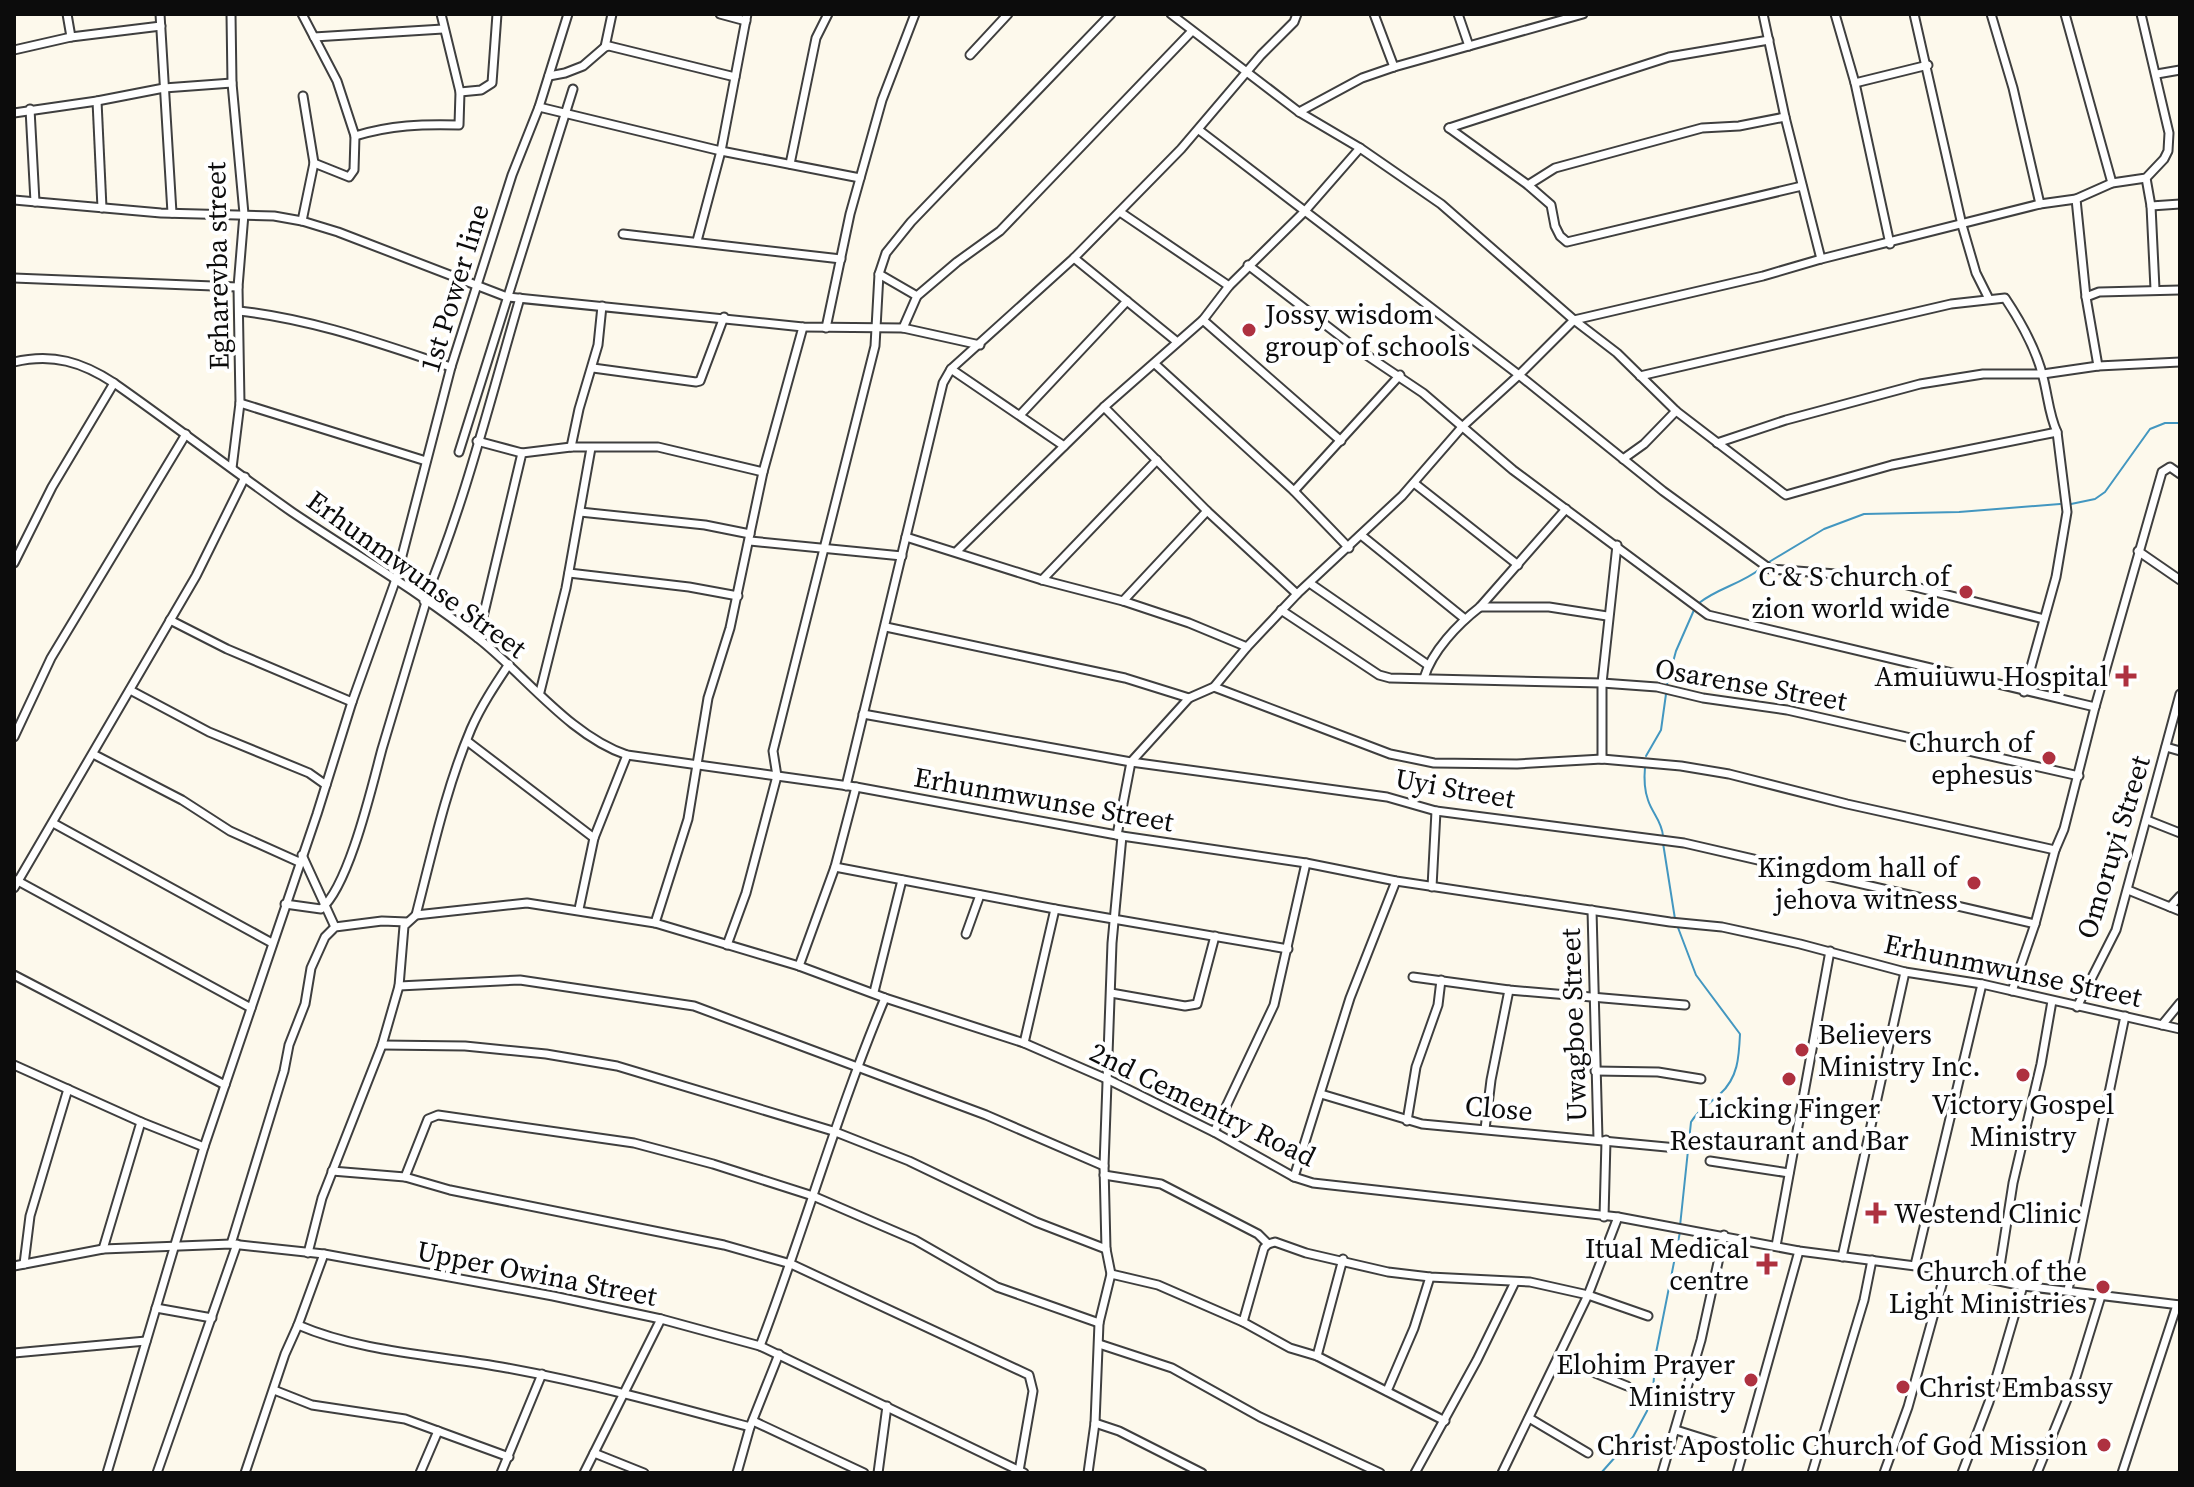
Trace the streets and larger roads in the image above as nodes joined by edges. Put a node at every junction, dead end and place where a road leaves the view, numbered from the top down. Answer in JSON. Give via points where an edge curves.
{"nodes":[{"id":1,"x":67,"y":14,"type":"edge"},
{"id":2,"x":160,"y":14,"type":"edge"},
{"id":3,"x":231,"y":14,"type":"edge"},
{"id":4,"x":302,"y":14,"type":"edge"},
{"id":5,"x":441,"y":14,"type":"edge"},
{"id":6,"x":497,"y":14,"type":"edge"},
{"id":7,"x":568,"y":14,"type":"edge"},
{"id":8,"x":612,"y":14,"type":"edge"},
{"id":9,"x":720,"y":14,"type":"edge"},
{"id":10,"x":828,"y":14,"type":"edge"},
{"id":11,"x":915,"y":14,"type":"edge"},
{"id":12,"x":1008,"y":14,"type":"edge"},
{"id":13,"x":1111,"y":14,"type":"edge"},
{"id":14,"x":1171,"y":14,"type":"edge"},
{"id":15,"x":1297,"y":14,"type":"edge"},
{"id":16,"x":1374,"y":14,"type":"edge"},
{"id":17,"x":1458,"y":14,"type":"edge"},
{"id":18,"x":1539,"y":14,"type":"edge"},
{"id":19,"x":1583,"y":14,"type":"edge"},
{"id":20,"x":1763,"y":14,"type":"edge"},
{"id":21,"x":1835,"y":14,"type":"edge"},
{"id":22,"x":1914,"y":14,"type":"edge"},
{"id":23,"x":1991,"y":14,"type":"edge"},
{"id":24,"x":2065,"y":14,"type":"edge"},
{"id":25,"x":2141,"y":14,"type":"edge"},
{"id":26,"x":746,"y":17,"type":"edge"},
{"id":27,"x":1543,"y":24,"type":"junction"},
{"id":28,"x":161,"y":26,"type":"junction"},
{"id":29,"x":443,"y":29,"type":"junction"},
{"id":30,"x":1192,"y":31,"type":"junction"},
{"id":31,"x":71,"y":37,"type":"junction"},
{"id":32,"x":314,"y":37,"type":"junction"},
{"id":33,"x":1769,"y":40,"type":"junction"},
{"id":34,"x":1469,"y":46,"type":"junction"},
{"id":35,"x":605,"y":47,"type":"junction"},
{"id":36,"x":14,"y":50,"type":"edge"},
{"id":37,"x":970,"y":55,"type":"dead end"},
{"id":38,"x":1928,"y":65,"type":"junction"},
{"id":39,"x":1394,"y":67,"type":"junction"},
{"id":40,"x":2180,"y":70,"type":"edge"},
{"id":41,"x":1248,"y":73,"type":"junction"},
{"id":42,"x":2157,"y":74,"type":"junction"},
{"id":43,"x":549,"y":76,"type":"junction"},
{"id":44,"x":735,"y":77,"type":"junction"},
{"id":45,"x":232,"y":83,"type":"junction"},
{"id":46,"x":1855,"y":83,"type":"junction"},
{"id":47,"x":164,"y":88,"type":"junction"},
{"id":48,"x":573,"y":89,"type":"dead end"},
{"id":49,"x":460,"y":92,"type":"junction"},
{"id":50,"x":303,"y":96,"type":"dead end"},
{"id":51,"x":97,"y":101,"type":"junction"},
{"id":52,"x":539,"y":107,"type":"junction"},
{"id":53,"x":30,"y":109,"type":"junction"},
{"id":54,"x":1299,"y":112,"type":"junction"},
{"id":55,"x":14,"y":113,"type":"edge"},
{"id":56,"x":566,"y":113,"type":"junction"},
{"id":57,"x":1785,"y":117,"type":"junction"},
{"id":58,"x":1199,"y":130,"type":"junction"},
{"id":59,"x":2169,"y":133,"type":"junction"},
{"id":60,"x":2180,"y":133,"type":"edge"},
{"id":61,"x":355,"y":136,"type":"junction"},
{"id":62,"x":1360,"y":148,"type":"junction"},
{"id":63,"x":721,"y":151,"type":"junction"},
{"id":64,"x":314,"y":163,"type":"junction"},
{"id":65,"x":790,"y":164,"type":"junction"},
{"id":66,"x":860,"y":178,"type":"junction"},
{"id":67,"x":2146,"y":178,"type":"junction"},
{"id":68,"x":2112,"y":183,"type":"junction"},
{"id":69,"x":1528,"y":185,"type":"junction"},
{"id":70,"x":1802,"y":186,"type":"junction"},
{"id":71,"x":2076,"y":199,"type":"junction"},
{"id":72,"x":14,"y":200,"type":"edge"},
{"id":73,"x":35,"y":202,"type":"junction"},
{"id":74,"x":2040,"y":204,"type":"junction"},
{"id":75,"x":2180,"y":204,"type":"edge"},
{"id":76,"x":2151,"y":206,"type":"junction"},
{"id":77,"x":102,"y":208,"type":"junction"},
{"id":78,"x":1305,"y":211,"type":"junction"},
{"id":79,"x":1120,"y":212,"type":"junction"},
{"id":80,"x":172,"y":213,"type":"junction"},
{"id":81,"x":244,"y":214,"type":"junction"},
{"id":82,"x":302,"y":221,"type":"junction"},
{"id":83,"x":1962,"y":225,"type":"junction"},
{"id":84,"x":623,"y":234,"type":"dead end"},
{"id":85,"x":697,"y":241,"type":"junction"},
{"id":86,"x":1890,"y":244,"type":"junction"},
{"id":87,"x":1074,"y":258,"type":"junction"},
{"id":88,"x":841,"y":259,"type":"junction"},
{"id":89,"x":1821,"y":259,"type":"junction"},
{"id":90,"x":1248,"y":265,"type":"junction"},
{"id":91,"x":879,"y":274,"type":"junction"},
{"id":92,"x":14,"y":278,"type":"edge"},
{"id":93,"x":1229,"y":286,"type":"junction"},
{"id":94,"x":238,"y":287,"type":"junction"},
{"id":95,"x":479,"y":287,"type":"junction"},
{"id":96,"x":2155,"y":289,"type":"junction"},
{"id":97,"x":2180,"y":290,"type":"edge"},
{"id":98,"x":917,"y":296,"type":"junction"},
{"id":99,"x":507,"y":297,"type":"junction"},
{"id":100,"x":2086,"y":297,"type":"junction"},
{"id":101,"x":520,"y":298,"type":"junction"},
{"id":102,"x":1989,"y":299,"type":"junction"},
{"id":103,"x":1127,"y":301,"type":"junction"},
{"id":104,"x":602,"y":306,"type":"junction"},
{"id":105,"x":239,"y":311,"type":"junction"},
{"id":106,"x":724,"y":317,"type":"junction"},
{"id":107,"x":1203,"y":320,"type":"junction"},
{"id":108,"x":1574,"y":320,"type":"junction"},
{"id":109,"x":803,"y":327,"type":"junction"},
{"id":110,"x":826,"y":328,"type":"junction"},
{"id":111,"x":903,"y":328,"type":"junction"},
{"id":112,"x":877,"y":329,"type":"junction"},
{"id":113,"x":1176,"y":341,"type":"junction"},
{"id":114,"x":980,"y":345,"type":"junction"},
{"id":115,"x":14,"y":362,"type":"edge"},
{"id":116,"x":2180,"y":362,"type":"edge"},
{"id":117,"x":1155,"y":364,"type":"junction"},
{"id":118,"x":2098,"y":366,"type":"junction"},
{"id":119,"x":451,"y":367,"type":"junction"},
{"id":120,"x":593,"y":368,"type":"junction"},
{"id":121,"x":951,"y":369,"type":"junction"},
{"id":122,"x":2043,"y":374,"type":"junction"},
{"id":123,"x":1400,"y":375,"type":"junction"},
{"id":124,"x":1519,"y":375,"type":"junction"},
{"id":125,"x":1640,"y":376,"type":"junction"},
{"id":126,"x":114,"y":383,"type":"junction"},
{"id":127,"x":240,"y":403,"type":"junction"},
{"id":128,"x":1104,"y":407,"type":"junction"},
{"id":129,"x":1676,"y":411,"type":"junction"},
{"id":130,"x":1021,"y":414,"type":"junction"},
{"id":131,"x":1462,"y":427,"type":"junction"},
{"id":132,"x":2057,"y":432,"type":"junction"},
{"id":133,"x":186,"y":434,"type":"junction"},
{"id":134,"x":477,"y":441,"type":"junction"},
{"id":135,"x":1341,"y":441,"type":"junction"},
{"id":136,"x":1717,"y":443,"type":"junction"},
{"id":137,"x":1064,"y":446,"type":"junction"},
{"id":138,"x":571,"y":447,"type":"junction"},
{"id":139,"x":591,"y":448,"type":"junction"},
{"id":140,"x":459,"y":452,"type":"dead end"},
{"id":141,"x":522,"y":453,"type":"junction"},
{"id":142,"x":1623,"y":459,"type":"junction"},
{"id":143,"x":1157,"y":460,"type":"junction"},
{"id":144,"x":426,"y":461,"type":"junction"},
{"id":145,"x":232,"y":468,"type":"junction"},
{"id":146,"x":763,"y":472,"type":"junction"},
{"id":147,"x":2180,"y":474,"type":"edge"},
{"id":148,"x":245,"y":477,"type":"junction"},
{"id":149,"x":1414,"y":483,"type":"junction"},
{"id":150,"x":1294,"y":491,"type":"junction"},
{"id":151,"x":1566,"y":509,"type":"junction"},
{"id":152,"x":1207,"y":511,"type":"junction"},
{"id":153,"x":580,"y":512,"type":"junction"},
{"id":154,"x":1361,"y":535,"type":"junction"},
{"id":155,"x":906,"y":537,"type":"junction"},
{"id":156,"x":750,"y":538,"type":"junction"},
{"id":157,"x":1617,"y":545,"type":"junction"},
{"id":158,"x":825,"y":547,"type":"junction"},
{"id":159,"x":1349,"y":548,"type":"junction"},
{"id":160,"x":957,"y":551,"type":"junction"},
{"id":161,"x":2138,"y":551,"type":"junction"},
{"id":162,"x":902,"y":556,"type":"junction"},
{"id":163,"x":14,"y":563,"type":"edge"},
{"id":164,"x":1518,"y":565,"type":"junction"},
{"id":165,"x":569,"y":573,"type":"junction"},
{"id":166,"x":396,"y":579,"type":"junction"},
{"id":167,"x":1042,"y":580,"type":"junction"},
{"id":168,"x":2180,"y":580,"type":"edge"},
{"id":169,"x":1311,"y":584,"type":"junction"},
{"id":170,"x":1297,"y":594,"type":"junction"},
{"id":171,"x":738,"y":596,"type":"junction"},
{"id":172,"x":425,"y":601,"type":"junction"},
{"id":173,"x":1123,"y":601,"type":"junction"},
{"id":174,"x":1480,"y":607,"type":"junction"},
{"id":175,"x":1281,"y":610,"type":"junction"},
{"id":176,"x":1607,"y":616,"type":"junction"},
{"id":177,"x":1465,"y":619,"type":"junction"},
{"id":178,"x":2044,"y":619,"type":"junction"},
{"id":179,"x":170,"y":620,"type":"junction"},
{"id":180,"x":886,"y":627,"type":"junction"},
{"id":181,"x":478,"y":638,"type":"junction"},
{"id":182,"x":1247,"y":647,"type":"junction"},
{"id":183,"x":509,"y":664,"type":"junction"},
{"id":184,"x":1428,"y":665,"type":"junction"},
{"id":185,"x":1424,"y":678,"type":"junction"},
{"id":186,"x":1602,"y":683,"type":"junction"},
{"id":187,"x":1214,"y":687,"type":"junction"},
{"id":188,"x":130,"y":690,"type":"junction"},
{"id":189,"x":540,"y":692,"type":"junction"},
{"id":190,"x":2024,"y":692,"type":"junction"},
{"id":191,"x":2180,"y":694,"type":"edge"},
{"id":192,"x":1189,"y":698,"type":"junction"},
{"id":193,"x":352,"y":702,"type":"junction"},
{"id":194,"x":2095,"y":707,"type":"junction"},
{"id":195,"x":863,"y":714,"type":"junction"},
{"id":196,"x":14,"y":737,"type":"edge"},
{"id":197,"x":467,"y":741,"type":"junction"},
{"id":198,"x":2166,"y":747,"type":"junction"},
{"id":199,"x":2180,"y":751,"type":"edge"},
{"id":200,"x":93,"y":754,"type":"junction"},
{"id":201,"x":627,"y":755,"type":"junction"},
{"id":202,"x":1602,"y":759,"type":"junction"},
{"id":203,"x":1131,"y":762,"type":"junction"},
{"id":204,"x":697,"y":766,"type":"junction"},
{"id":205,"x":777,"y":776,"type":"junction"},
{"id":206,"x":2079,"y":776,"type":"junction"},
{"id":207,"x":326,"y":785,"type":"junction"},
{"id":208,"x":846,"y":786,"type":"junction"},
{"id":209,"x":856,"y":787,"type":"junction"},
{"id":210,"x":1436,"y":811,"type":"junction"},
{"id":211,"x":2147,"y":820,"type":"junction"},
{"id":212,"x":53,"y":823,"type":"junction"},
{"id":213,"x":2180,"y":833,"type":"edge"},
{"id":214,"x":1120,"y":836,"type":"junction"},
{"id":215,"x":594,"y":838,"type":"junction"},
{"id":216,"x":2055,"y":850,"type":"junction"},
{"id":217,"x":300,"y":858,"type":"junction"},
{"id":218,"x":1306,"y":863,"type":"junction"},
{"id":219,"x":835,"y":867,"type":"junction"},
{"id":220,"x":902,"y":880,"type":"junction"},
{"id":221,"x":1396,"y":881,"type":"junction"},
{"id":222,"x":15,"y":883,"type":"edge"},
{"id":223,"x":1432,"y":887,"type":"junction"},
{"id":224,"x":2128,"y":890,"type":"junction"},
{"id":225,"x":980,"y":895,"type":"junction"},
{"id":226,"x":2180,"y":896,"type":"edge"},
{"id":227,"x":285,"y":904,"type":"junction"},
{"id":228,"x":323,"y":907,"type":"junction"},
{"id":229,"x":2170,"y":907,"type":"junction"},
{"id":230,"x":579,"y":909,"type":"junction"},
{"id":231,"x":1055,"y":909,"type":"junction"},
{"id":232,"x":1592,"y":910,"type":"junction"},
{"id":233,"x":2180,"y":911,"type":"edge"},
{"id":234,"x":416,"y":915,"type":"junction"},
{"id":235,"x":1114,"y":919,"type":"junction"},
{"id":236,"x":407,"y":922,"type":"junction"},
{"id":237,"x":655,"y":923,"type":"junction"},
{"id":238,"x":2035,"y":924,"type":"junction"},
{"id":239,"x":335,"y":927,"type":"junction"},
{"id":240,"x":966,"y":934,"type":"dead end"},
{"id":241,"x":1215,"y":936,"type":"junction"},
{"id":242,"x":272,"y":943,"type":"junction"},
{"id":243,"x":727,"y":945,"type":"junction"},
{"id":244,"x":1288,"y":949,"type":"junction"},
{"id":245,"x":1830,"y":951,"type":"junction"},
{"id":246,"x":799,"y":966,"type":"junction"},
{"id":247,"x":1905,"y":972,"type":"junction"},
{"id":248,"x":14,"y":975,"type":"edge"},
{"id":249,"x":1413,"y":977,"type":"dead end"},
{"id":250,"x":1441,"y":980,"type":"junction"},
{"id":251,"x":1982,"y":984,"type":"junction"},
{"id":252,"x":399,"y":986,"type":"junction"},
{"id":253,"x":1509,"y":990,"type":"junction"},
{"id":254,"x":2012,"y":991,"type":"junction"},
{"id":255,"x":874,"y":992,"type":"junction"},
{"id":256,"x":1111,"y":993,"type":"junction"},
{"id":257,"x":1592,"y":995,"type":"junction"},
{"id":258,"x":885,"y":998,"type":"junction"},
{"id":259,"x":2052,"y":1001,"type":"junction"},
{"id":260,"x":2180,"y":1003,"type":"edge"},
{"id":261,"x":1685,"y":1005,"type":"dead end"},
{"id":262,"x":2077,"y":1007,"type":"junction"},
{"id":263,"x":251,"y":1008,"type":"junction"},
{"id":264,"x":2125,"y":1016,"type":"junction"},
{"id":265,"x":2162,"y":1025,"type":"junction"},
{"id":266,"x":2180,"y":1029,"type":"edge"},
{"id":267,"x":1024,"y":1043,"type":"junction"},
{"id":268,"x":382,"y":1045,"type":"junction"},
{"id":269,"x":14,"y":1065,"type":"edge"},
{"id":270,"x":856,"y":1065,"type":"junction"},
{"id":271,"x":1595,"y":1071,"type":"junction"},
{"id":272,"x":1701,"y":1079,"type":"dead end"},
{"id":273,"x":1109,"y":1080,"type":"junction"},
{"id":274,"x":225,"y":1085,"type":"junction"},
{"id":275,"x":68,"y":1089,"type":"junction"},
{"id":276,"x":1321,"y":1094,"type":"junction"},
{"id":277,"x":1407,"y":1121,"type":"junction"},
{"id":278,"x":141,"y":1122,"type":"junction"},
{"id":279,"x":1485,"y":1129,"type":"junction"},
{"id":280,"x":833,"y":1131,"type":"junction"},
{"id":281,"x":1214,"y":1132,"type":"junction"},
{"id":282,"x":1602,"y":1139,"type":"junction"},
{"id":283,"x":204,"y":1147,"type":"junction"},
{"id":284,"x":1677,"y":1148,"type":"dead end"},
{"id":285,"x":1710,"y":1161,"type":"dead end"},
{"id":286,"x":332,"y":1171,"type":"junction"},
{"id":287,"x":1104,"y":1171,"type":"junction"},
{"id":288,"x":1789,"y":1173,"type":"junction"},
{"id":289,"x":405,"y":1177,"type":"junction"},
{"id":290,"x":1294,"y":1177,"type":"junction"},
{"id":291,"x":813,"y":1196,"type":"junction"},
{"id":292,"x":1604,"y":1217,"type":"junction"},
{"id":293,"x":1618,"y":1217,"type":"junction"},
{"id":294,"x":1724,"y":1235,"type":"junction"},
{"id":295,"x":234,"y":1244,"type":"junction"},
{"id":296,"x":1268,"y":1244,"type":"junction"},
{"id":297,"x":173,"y":1246,"type":"junction"},
{"id":298,"x":1776,"y":1246,"type":"junction"},
{"id":299,"x":103,"y":1249,"type":"junction"},
{"id":300,"x":1106,"y":1249,"type":"junction"},
{"id":301,"x":1799,"y":1251,"type":"junction"},
{"id":302,"x":308,"y":1253,"type":"junction"},
{"id":303,"x":324,"y":1254,"type":"junction"},
{"id":304,"x":1842,"y":1257,"type":"junction"},
{"id":305,"x":1343,"y":1259,"type":"junction"},
{"id":306,"x":1872,"y":1260,"type":"junction"},
{"id":307,"x":24,"y":1264,"type":"junction"},
{"id":308,"x":791,"y":1264,"type":"junction"},
{"id":309,"x":1915,"y":1265,"type":"junction"},
{"id":310,"x":14,"y":1266,"type":"edge"},
{"id":311,"x":1946,"y":1270,"type":"junction"},
{"id":312,"x":1111,"y":1274,"type":"junction"},
{"id":313,"x":1430,"y":1277,"type":"junction"},
{"id":314,"x":1998,"y":1279,"type":"junction"},
{"id":315,"x":1515,"y":1282,"type":"junction"},
{"id":316,"x":2023,"y":1286,"type":"junction"},
{"id":317,"x":2068,"y":1290,"type":"junction"},
{"id":318,"x":1588,"y":1295,"type":"junction"},
{"id":319,"x":2101,"y":1296,"type":"junction"},
{"id":320,"x":2178,"y":1305,"type":"edge"},
{"id":321,"x":156,"y":1308,"type":"junction"},
{"id":322,"x":1648,"y":1316,"type":"dead end"},
{"id":323,"x":212,"y":1318,"type":"junction"},
{"id":324,"x":661,"y":1319,"type":"junction"},
{"id":325,"x":1243,"y":1322,"type":"junction"},
{"id":326,"x":1099,"y":1323,"type":"junction"},
{"id":327,"x":298,"y":1325,"type":"junction"},
{"id":328,"x":146,"y":1341,"type":"junction"},
{"id":329,"x":1099,"y":1344,"type":"junction"},
{"id":330,"x":760,"y":1346,"type":"junction"},
{"id":331,"x":14,"y":1353,"type":"edge"},
{"id":332,"x":779,"y":1354,"type":"junction"},
{"id":333,"x":1317,"y":1356,"type":"junction"},
{"id":334,"x":1558,"y":1358,"type":"junction"},
{"id":335,"x":542,"y":1374,"type":"junction"},
{"id":336,"x":1627,"y":1386,"type":"dead end"},
{"id":337,"x":274,"y":1390,"type":"junction"},
{"id":338,"x":1387,"y":1391,"type":"junction"},
{"id":339,"x":625,"y":1393,"type":"junction"},
{"id":340,"x":887,"y":1406,"type":"junction"},
{"id":341,"x":1529,"y":1418,"type":"junction"},
{"id":342,"x":1445,"y":1421,"type":"junction"},
{"id":343,"x":1095,"y":1423,"type":"junction"},
{"id":344,"x":751,"y":1424,"type":"junction"},
{"id":345,"x":1676,"y":1430,"type":"junction"},
{"id":346,"x":438,"y":1431,"type":"junction"},
{"id":347,"x":1743,"y":1451,"type":"junction"},
{"id":348,"x":594,"y":1453,"type":"junction"},
{"id":349,"x":1588,"y":1453,"type":"dead end"},
{"id":350,"x":509,"y":1457,"type":"junction"},
{"id":351,"x":1021,"y":1472,"type":"edge"},
{"id":352,"x":107,"y":1473,"type":"edge"},
{"id":353,"x":157,"y":1473,"type":"edge"},
{"id":354,"x":245,"y":1473,"type":"edge"},
{"id":355,"x":420,"y":1473,"type":"edge"},
{"id":356,"x":501,"y":1473,"type":"edge"},
{"id":357,"x":584,"y":1473,"type":"edge"},
{"id":358,"x":644,"y":1473,"type":"edge"},
{"id":359,"x":737,"y":1473,"type":"edge"},
{"id":360,"x":864,"y":1473,"type":"edge"},
{"id":361,"x":878,"y":1473,"type":"edge"},
{"id":362,"x":1088,"y":1473,"type":"edge"},
{"id":363,"x":1202,"y":1473,"type":"edge"},
{"id":364,"x":1380,"y":1473,"type":"edge"},
{"id":365,"x":1415,"y":1473,"type":"edge"},
{"id":366,"x":1502,"y":1473,"type":"edge"},
{"id":367,"x":1662,"y":1473,"type":"edge"},
{"id":368,"x":1737,"y":1473,"type":"edge"},
{"id":369,"x":1812,"y":1473,"type":"edge"},
{"id":370,"x":1884,"y":1473,"type":"edge"},
{"id":371,"x":1962,"y":1473,"type":"edge"},
{"id":372,"x":2037,"y":1473,"type":"edge"},
{"id":373,"x":2122,"y":1473,"type":"edge"}],
"edges":[{"from":1,"to":31,"type":"street"},
{"from":2,"to":28,"type":"street"},
{"from":3,"to":45,"type":"street","name":"Egharevba street"},
{"from":4,"to":32,"type":"street"},
{"from":5,"to":29,"type":"street"},
{"from":6,"to":49,"type":"street","via":[[492,83]]},
{"from":7,"to":43,"type":"street","name":"1st Power line"},
{"from":8,"to":35,"type":"street"},
{"from":9,"to":26,"type":"street"},
{"from":10,"to":65,"type":"street","via":[[816,38]]},
{"from":11,"to":66,"type":"street"},
{"from":12,"to":37,"type":"street"},
{"from":13,"to":91,"type":"street","via":[[911,222],[886,253]]},
{"from":14,"to":30,"type":"street"},
{"from":15,"to":41,"type":"street"},
{"from":16,"to":39,"type":"street"},
{"from":17,"to":34,"type":"street"},
{"from":18,"to":27,"type":"street"},
{"from":19,"to":27,"type":"street"},
{"from":20,"to":33,"type":"street"},
{"from":21,"to":46,"type":"street"},
{"from":22,"to":38,"type":"street"},
{"from":23,"to":74,"type":"street"},
{"from":24,"to":68,"type":"street"},
{"from":25,"to":42,"type":"street"},
{"from":26,"to":44,"type":"street"},
{"from":27,"to":34,"type":"street"},
{"from":28,"to":31,"type":"street"},
{"from":28,"to":47,"type":"street"},
{"from":29,"to":32,"type":"street"},
{"from":29,"to":49,"type":"street"},
{"from":30,"to":41,"type":"street"},
{"from":30,"to":98,"type":"street","via":[[1000,231]]},
{"from":31,"to":36,"type":"street"},
{"from":32,"to":61,"type":"street","via":[[337,81]]},
{"from":33,"to":57,"type":"street"},
{"from":33,"to":69,"type":"street","via":[[1669,57],[1449,128]]},
{"from":34,"to":39,"type":"street"},
{"from":35,"to":43,"type":"street","via":[[583,66]]},
{"from":35,"to":44,"type":"street"},
{"from":38,"to":46,"type":"street"},
{"from":38,"to":83,"type":"street"},
{"from":39,"to":54,"type":"street"},
{"from":40,"to":42,"type":"street"},
{"from":41,"to":54,"type":"street"},
{"from":41,"to":58,"type":"street"},
{"from":42,"to":59,"type":"street"},
{"from":43,"to":52,"type":"street","name":"1st Power line"},
{"from":44,"to":63,"type":"street"},
{"from":45,"to":47,"type":"street"},
{"from":45,"to":81,"type":"street","name":"Egharevba street"},
{"from":46,"to":86,"type":"street"},
{"from":47,"to":51,"type":"street"},
{"from":47,"to":80,"type":"street"},
{"from":48,"to":56,"type":"street"},
{"from":49,"to":61,"type":"street","via":[[459,125],[412,123]]},
{"from":50,"to":64,"type":"street"},
{"from":51,"to":53,"type":"street"},
{"from":51,"to":77,"type":"street"},
{"from":52,"to":56,"type":"street"},
{"from":52,"to":95,"type":"street","name":"1st Power line","via":[[512,175]]},
{"from":53,"to":55,"type":"street"},
{"from":53,"to":73,"type":"street"},
{"from":54,"to":62,"type":"street"},
{"from":56,"to":63,"type":"street"},
{"from":56,"to":99,"type":"street"},
{"from":57,"to":69,"type":"street","via":[[1702,128],[1555,168]]},
{"from":57,"to":70,"type":"street"},
{"from":58,"to":78,"type":"street"},
{"from":58,"to":79,"type":"street"},
{"from":59,"to":60,"type":"street"},
{"from":59,"to":67,"type":"street","via":[[2168,151]]},
{"from":61,"to":64,"type":"street","via":[[349,177]]},
{"from":62,"to":78,"type":"street"},
{"from":62,"to":108,"type":"street","via":[[1441,204]]},
{"from":63,"to":65,"type":"street"},
{"from":63,"to":85,"type":"street"},
{"from":64,"to":82,"type":"street"},
{"from":65,"to":66,"type":"street"},
{"from":66,"to":88,"type":"street"},
{"from":67,"to":68,"type":"street"},
{"from":67,"to":76,"type":"street"},
{"from":68,"to":71,"type":"street"},
{"from":69,"to":70,"type":"street","via":[[1551,205],[1555,226],[1567,242]]},
{"from":70,"to":89,"type":"street"},
{"from":71,"to":74,"type":"street"},
{"from":71,"to":100,"type":"street"},
{"from":72,"to":73,"type":"street"},
{"from":73,"to":77,"type":"street"},
{"from":74,"to":83,"type":"street"},
{"from":75,"to":76,"type":"street"},
{"from":76,"to":96,"type":"street"},
{"from":77,"to":80,"type":"street"},
{"from":78,"to":90,"type":"street"},
{"from":78,"to":124,"type":"street"},
{"from":79,"to":87,"type":"street"},
{"from":79,"to":93,"type":"street"},
{"from":80,"to":81,"type":"street"},
{"from":81,"to":82,"type":"street"},
{"from":81,"to":94,"type":"street","name":"Egharevba street"},
{"from":82,"to":95,"type":"street"},
{"from":83,"to":86,"type":"street"},
{"from":83,"to":102,"type":"street"},
{"from":84,"to":85,"type":"street"},
{"from":85,"to":88,"type":"street"},
{"from":86,"to":89,"type":"street"},
{"from":87,"to":103,"type":"street"},
{"from":87,"to":114,"type":"street"},
{"from":88,"to":110,"type":"street"},
{"from":89,"to":108,"type":"street"},
{"from":90,"to":93,"type":"street"},
{"from":90,"to":123,"type":"street","via":[[1353,346]]},
{"from":91,"to":98,"type":"street"},
{"from":91,"to":112,"type":"street"},
{"from":92,"to":94,"type":"street"},
{"from":93,"to":107,"type":"street"},
{"from":94,"to":105,"type":"street","name":"Egharevba street"},
{"from":95,"to":99,"type":"street"},
{"from":95,"to":119,"type":"street","name":"1st Power line"},
{"from":96,"to":97,"type":"street"},
{"from":96,"to":100,"type":"street"},
{"from":98,"to":111,"type":"street"},
{"from":99,"to":101,"type":"street"},
{"from":99,"to":140,"type":"street"},
{"from":100,"to":118,"type":"street"},
{"from":101,"to":104,"type":"street"},
{"from":101,"to":134,"type":"street"},
{"from":102,"to":122,"type":"street","via":[[2005,298],[2025,329]]},
{"from":102,"to":125,"type":"street"},
{"from":103,"to":113,"type":"street"},
{"from":103,"to":130,"type":"street"},
{"from":104,"to":106,"type":"street"},
{"from":104,"to":120,"type":"street"},
{"from":105,"to":119,"type":"street","via":[[285,316]]},
{"from":105,"to":127,"type":"street","name":"Egharevba street"},
{"from":106,"to":109,"type":"street"},
{"from":106,"to":120,"type":"street","via":[[700,381]]},
{"from":107,"to":113,"type":"street"},
{"from":107,"to":135,"type":"street"},
{"from":108,"to":124,"type":"street"},
{"from":108,"to":125,"type":"street"},
{"from":109,"to":110,"type":"street"},
{"from":109,"to":146,"type":"street"},
{"from":110,"to":112,"type":"street"},
{"from":111,"to":112,"type":"street"},
{"from":111,"to":114,"type":"street"},
{"from":112,"to":158,"type":"street"},
{"from":113,"to":117,"type":"street"},
{"from":114,"to":121,"type":"street"},
{"from":115,"to":126,"type":"street","name":"Erhunmwunse Street","via":[[71,360]]},
{"from":116,"to":118,"type":"street"},
{"from":117,"to":128,"type":"street"},
{"from":117,"to":150,"type":"street"},
{"from":118,"to":122,"type":"street"},
{"from":119,"to":144,"type":"street","name":"1st Power line"},
{"from":120,"to":138,"type":"street"},
{"from":121,"to":130,"type":"street"},
{"from":121,"to":155,"type":"street","via":[[937,400]]},
{"from":122,"to":132,"type":"street"},
{"from":122,"to":136,"type":"street","via":[[1983,374],[1920,384]]},
{"from":123,"to":131,"type":"street"},
{"from":123,"to":135,"type":"street"},
{"from":124,"to":131,"type":"street"},
{"from":124,"to":142,"type":"street"},
{"from":125,"to":129,"type":"street"},
{"from":126,"to":133,"type":"street","name":"Erhunmwunse Street"},
{"from":126,"to":163,"type":"street"},
{"from":127,"to":144,"type":"street"},
{"from":127,"to":145,"type":"street","name":"Egharevba street"},
{"from":128,"to":137,"type":"street"},
{"from":128,"to":143,"type":"street"},
{"from":129,"to":136,"type":"street"},
{"from":129,"to":142,"type":"street"},
{"from":130,"to":137,"type":"street"},
{"from":131,"to":149,"type":"street"},
{"from":131,"to":151,"type":"street"},
{"from":132,"to":136,"type":"street","via":[[1892,465],[1786,495]]},
{"from":132,"to":178,"type":"street","via":[[2067,512]]},
{"from":133,"to":145,"type":"street","name":"Erhunmwunse Street"},
{"from":133,"to":196,"type":"street","via":[[51,658]]},
{"from":134,"to":141,"type":"street"},
{"from":134,"to":172,"type":"street"},
{"from":135,"to":150,"type":"street"},
{"from":137,"to":160,"type":"street"},
{"from":138,"to":139,"type":"street"},
{"from":138,"to":141,"type":"street"},
{"from":139,"to":146,"type":"street","via":[[658,447]]},
{"from":139,"to":153,"type":"street"},
{"from":141,"to":181,"type":"street"},
{"from":142,"to":178,"type":"street","via":[[1770,569],[1875,577]]},
{"from":143,"to":152,"type":"street"},
{"from":143,"to":167,"type":"street"},
{"from":144,"to":166,"type":"street","name":"1st Power line"},
{"from":145,"to":148,"type":"street","name":"Erhunmwunse Street"},
{"from":146,"to":156,"type":"street"},
{"from":147,"to":161,"type":"street","via":[[2170,467],[2162,472]]},
{"from":148,"to":166,"type":"street","name":"Erhunmwunse Street"},
{"from":148,"to":179,"type":"street"},
{"from":149,"to":154,"type":"street"},
{"from":149,"to":164,"type":"street"},
{"from":150,"to":159,"type":"street"},
{"from":151,"to":157,"type":"street"},
{"from":151,"to":164,"type":"street"},
{"from":152,"to":170,"type":"street"},
{"from":152,"to":173,"type":"street"},
{"from":153,"to":156,"type":"street","via":[[705,525]]},
{"from":153,"to":165,"type":"street"},
{"from":154,"to":159,"type":"street"},
{"from":154,"to":177,"type":"street"},
{"from":155,"to":160,"type":"street"},
{"from":155,"to":162,"type":"street"},
{"from":156,"to":158,"type":"street"},
{"from":156,"to":171,"type":"street"},
{"from":157,"to":176,"type":"street"},
{"from":157,"to":190,"type":"street","via":[[1717,619]]},
{"from":158,"to":162,"type":"street"},
{"from":158,"to":205,"type":"street","via":[[773,751]]},
{"from":159,"to":169,"type":"street"},
{"from":160,"to":167,"type":"street"},
{"from":161,"to":168,"type":"street"},
{"from":161,"to":194,"type":"street"},
{"from":162,"to":180,"type":"street"},
{"from":164,"to":174,"type":"street"},
{"from":165,"to":171,"type":"street"},
{"from":165,"to":189,"type":"street"},
{"from":166,"to":172,"type":"street","name":"Erhunmwunse Street"},
{"from":166,"to":193,"type":"street","name":"1st Power line"},
{"from":167,"to":173,"type":"street"},
{"from":169,"to":170,"type":"street"},
{"from":169,"to":184,"type":"street"},
{"from":170,"to":175,"type":"street"},
{"from":171,"to":204,"type":"street","via":[[708,698]]},
{"from":172,"to":181,"type":"street","name":"Erhunmwunse Street"},
{"from":172,"to":228,"type":"street","via":[[349,858]]},
{"from":173,"to":182,"type":"street"},
{"from":174,"to":176,"type":"street","via":[[1549,607]]},
{"from":174,"to":177,"type":"street"},
{"from":175,"to":182,"type":"street"},
{"from":175,"to":185,"type":"street","name":"Osarense Street","via":[[1379,675]]},
{"from":176,"to":186,"type":"street"},
{"from":177,"to":184,"type":"street"},
{"from":178,"to":190,"type":"street"},
{"from":179,"to":188,"type":"street"},
{"from":179,"to":193,"type":"street"},
{"from":180,"to":192,"type":"street","via":[[1125,678]]},
{"from":180,"to":195,"type":"street"},
{"from":181,"to":183,"type":"street","name":"Erhunmwunse Street"},
{"from":182,"to":187,"type":"street"},
{"from":183,"to":189,"type":"street","name":"Erhunmwunse Street"},
{"from":183,"to":197,"type":"street"},
{"from":184,"to":185,"type":"street"},
{"from":185,"to":186,"type":"street","name":"Osarense Street"},
{"from":186,"to":202,"type":"street"},
{"from":186,"to":206,"type":"street","name":"Osarense Street","via":[[1787,710]]},
{"from":187,"to":192,"type":"street"},
{"from":187,"to":202,"type":"street","via":[[1370,748],[1434,763]]},
{"from":188,"to":200,"type":"street"},
{"from":188,"to":207,"type":"street"},
{"from":189,"to":201,"type":"street","name":"Erhunmwunse Street","via":[[604,746]]},
{"from":190,"to":194,"type":"street"},
{"from":191,"to":198,"type":"street","name":"Omoruyi Street"},
{"from":192,"to":203,"type":"street"},
{"from":193,"to":207,"type":"street","name":"1st Power line"},
{"from":194,"to":206,"type":"street"},
{"from":195,"to":203,"type":"street","name":"Uyi Street"},
{"from":195,"to":208,"type":"street"},
{"from":197,"to":215,"type":"street"},
{"from":197,"to":234,"type":"street"},
{"from":198,"to":199,"type":"street"},
{"from":198,"to":211,"type":"street","name":"Omoruyi Street"},
{"from":200,"to":212,"type":"street"},
{"from":200,"to":217,"type":"street","via":[[230,831]]},
{"from":201,"to":204,"type":"street","name":"Erhunmwunse Street"},
{"from":201,"to":215,"type":"street"},
{"from":202,"to":216,"type":"street","via":[[1729,774]]},
{"from":203,"to":210,"type":"street","name":"Uyi Street","via":[[1387,797]]},
{"from":203,"to":214,"type":"street"},
{"from":204,"to":205,"type":"street","name":"Erhunmwunse Street"},
{"from":204,"to":237,"type":"street","via":[[688,819]]},
{"from":205,"to":208,"type":"street","name":"Erhunmwunse Street"},
{"from":205,"to":243,"type":"street"},
{"from":206,"to":216,"type":"street"},
{"from":207,"to":217,"type":"street","name":"1st Power line"},
{"from":208,"to":209,"type":"street","name":"Erhunmwunse Street"},
{"from":209,"to":214,"type":"street","name":"Erhunmwunse Street"},
{"from":209,"to":219,"type":"street"},
{"from":210,"to":223,"type":"street"},
{"from":210,"to":238,"type":"street","name":"Uyi Street","via":[[1727,851]]},
{"from":211,"to":213,"type":"street"},
{"from":211,"to":224,"type":"street","name":"Omoruyi Street"},
{"from":212,"to":222,"type":"street"},
{"from":212,"to":242,"type":"street"},
{"from":214,"to":218,"type":"street","name":"Erhunmwunse Street"},
{"from":214,"to":235,"type":"street"},
{"from":215,"to":230,"type":"street"},
{"from":216,"to":238,"type":"street"},
{"from":217,"to":227,"type":"street","name":"1st Power line"},
{"from":217,"to":228,"type":"street"},
{"from":218,"to":221,"type":"street","name":"Erhunmwunse Street"},
{"from":218,"to":244,"type":"street"},
{"from":219,"to":220,"type":"street"},
{"from":219,"to":246,"type":"street"},
{"from":220,"to":225,"type":"street"},
{"from":220,"to":255,"type":"street"},
{"from":221,"to":223,"type":"street","name":"Erhunmwunse Street"},
{"from":221,"to":276,"type":"street","via":[[1350,998]]},
{"from":222,"to":263,"type":"street"},
{"from":223,"to":232,"type":"street","name":"Erhunmwunse Street"},
{"from":224,"to":229,"type":"street"},
{"from":224,"to":262,"type":"street","name":"Omoruyi Street","via":[[2116,930]]},
{"from":225,"to":231,"type":"street"},
{"from":225,"to":240,"type":"street"},
{"from":226,"to":229,"type":"street"},
{"from":227,"to":228,"type":"street"},
{"from":227,"to":242,"type":"street","name":"1st Power line"},
{"from":228,"to":239,"type":"street"},
{"from":229,"to":233,"type":"street"},
{"from":230,"to":234,"type":"street","name":"2nd Cementry Road","via":[[527,903]]},
{"from":230,"to":237,"type":"street","name":"2nd Cementry Road"},
{"from":231,"to":235,"type":"street"},
{"from":231,"to":267,"type":"street"},
{"from":232,"to":245,"type":"street","name":"Erhunmwunse Street","via":[[1722,927]]},
{"from":232,"to":257,"type":"street","name":"Uwagboe Street"},
{"from":234,"to":236,"type":"street"},
{"from":235,"to":241,"type":"street"},
{"from":235,"to":256,"type":"street"},
{"from":236,"to":239,"type":"street"},
{"from":236,"to":252,"type":"street"},
{"from":237,"to":243,"type":"street","name":"2nd Cementry Road"},
{"from":238,"to":254,"type":"street"},
{"from":239,"to":295,"type":"street","via":[[311,968]]},
{"from":241,"to":244,"type":"street"},
{"from":241,"to":256,"type":"street","via":[[1197,1004]]},
{"from":242,"to":263,"type":"street","name":"1st Power line"},
{"from":243,"to":246,"type":"street","name":"2nd Cementry Road"},
{"from":244,"to":281,"type":"street","via":[[1274,1005]]},
{"from":245,"to":247,"type":"street","name":"Erhunmwunse Street"},
{"from":245,"to":288,"type":"street"},
{"from":246,"to":255,"type":"street","name":"2nd Cementry Road"},
{"from":247,"to":251,"type":"street","name":"Erhunmwunse Street"},
{"from":247,"to":304,"type":"street"},
{"from":248,"to":274,"type":"street"},
{"from":249,"to":250,"type":"street"},
{"from":250,"to":253,"type":"street"},
{"from":250,"to":277,"type":"street"},
{"from":251,"to":254,"type":"street","name":"Erhunmwunse Street"},
{"from":251,"to":309,"type":"street"},
{"from":252,"to":268,"type":"street"},
{"from":252,"to":270,"type":"street","via":[[520,980],[694,1006]]},
{"from":253,"to":257,"type":"street"},
{"from":253,"to":279,"type":"street"},
{"from":254,"to":259,"type":"street","name":"Erhunmwunse Street"},
{"from":255,"to":258,"type":"street","name":"2nd Cementry Road"},
{"from":256,"to":273,"type":"street"},
{"from":257,"to":261,"type":"street"},
{"from":257,"to":271,"type":"street","name":"Uwagboe Street"},
{"from":258,"to":267,"type":"street","name":"2nd Cementry Road"},
{"from":258,"to":270,"type":"street"},
{"from":259,"to":262,"type":"street","name":"Erhunmwunse Street"},
{"from":259,"to":314,"type":"street"},
{"from":260,"to":265,"type":"street"},
{"from":262,"to":264,"type":"street","name":"Erhunmwunse Street"},
{"from":263,"to":274,"type":"street","name":"1st Power line"},
{"from":264,"to":265,"type":"street","name":"Erhunmwunse Street"},
{"from":264,"to":317,"type":"street"},
{"from":265,"to":266,"type":"street","name":"Erhunmwunse Street"},
{"from":267,"to":273,"type":"street","name":"2nd Cementry Road"},
{"from":268,"to":280,"type":"street","via":[[465,1046],[617,1066]]},
{"from":268,"to":286,"type":"street"},
{"from":269,"to":275,"type":"street"},
{"from":270,"to":280,"type":"street"},
{"from":270,"to":287,"type":"street","via":[[986,1115]]},
{"from":271,"to":272,"type":"street"},
{"from":271,"to":282,"type":"street","name":"Uwagboe Street"},
{"from":273,"to":281,"type":"street","name":"2nd Cementry Road"},
{"from":273,"to":287,"type":"street"},
{"from":274,"to":283,"type":"street","name":"1st Power line"},
{"from":275,"to":278,"type":"street"},
{"from":275,"to":307,"type":"street","via":[[30,1216]]},
{"from":276,"to":277,"type":"street","name":"Close"},
{"from":276,"to":290,"type":"street"},
{"from":277,"to":279,"type":"street","name":"Close"},
{"from":278,"to":283,"type":"street"},
{"from":278,"to":299,"type":"street"},
{"from":279,"to":282,"type":"street","name":"Close"},
{"from":280,"to":291,"type":"street"},
{"from":280,"to":300,"type":"street"},
{"from":281,"to":290,"type":"street","name":"2nd Cementry Road"},
{"from":282,"to":284,"type":"street","name":"Close"},
{"from":282,"to":292,"type":"street","name":"Uwagboe Street"},
{"from":283,"to":297,"type":"street","name":"1st Power line"},
{"from":285,"to":288,"type":"street"},
{"from":286,"to":289,"type":"street"},
{"from":286,"to":302,"type":"street"},
{"from":287,"to":296,"type":"street","via":[[1161,1184]]},
{"from":287,"to":300,"type":"street"},
{"from":288,"to":298,"type":"street"},
{"from":289,"to":291,"type":"street","via":[[428,1119],[438,1115],[634,1143]]},
{"from":289,"to":308,"type":"street"},
{"from":290,"to":292,"type":"street","name":"2nd Cementry Road"},
{"from":291,"to":308,"type":"street"},
{"from":291,"to":326,"type":"street","via":[[915,1240],[997,1287]]},
{"from":292,"to":293,"type":"street","name":"2nd Cementry Road"},
{"from":293,"to":294,"type":"street","name":"2nd Cementry Road"},
{"from":293,"to":318,"type":"street"},
{"from":294,"to":298,"type":"street","name":"2nd Cementry Road"},
{"from":294,"to":345,"type":"street"},
{"from":295,"to":297,"type":"street","name":"Upper Owina Street"},
{"from":295,"to":302,"type":"street","name":"Upper Owina Street"},
{"from":295,"to":323,"type":"street"},
{"from":296,"to":305,"type":"street"},
{"from":296,"to":325,"type":"street"},
{"from":297,"to":299,"type":"street","name":"Upper Owina Street"},
{"from":297,"to":321,"type":"street","name":"1st Power line"},
{"from":298,"to":301,"type":"street","name":"2nd Cementry Road"},
{"from":299,"to":307,"type":"street","name":"Upper Owina Street"},
{"from":300,"to":312,"type":"street"},
{"from":301,"to":304,"type":"street","name":"2nd Cementry Road"},
{"from":301,"to":347,"type":"street"},
{"from":302,"to":303,"type":"street","name":"Upper Owina Street"},
{"from":303,"to":324,"type":"street","name":"Upper Owina Street"},
{"from":303,"to":327,"type":"street"},
{"from":304,"to":306,"type":"street","name":"2nd Cementry Road"},
{"from":305,"to":313,"type":"street"},
{"from":305,"to":333,"type":"street"},
{"from":306,"to":309,"type":"street","name":"2nd Cementry Road"},
{"from":306,"to":369,"type":"street"},
{"from":307,"to":310,"type":"street","name":"Upper Owina Street"},
{"from":308,"to":330,"type":"street"},
{"from":308,"to":351,"type":"street","via":[[1029,1375],[1033,1391]]},
{"from":309,"to":311,"type":"street","name":"2nd Cementry Road"},
{"from":311,"to":314,"type":"street","name":"2nd Cementry Road"},
{"from":311,"to":370,"type":"street"},
{"from":312,"to":325,"type":"street","via":[[1158,1285]]},
{"from":312,"to":326,"type":"street"},
{"from":313,"to":315,"type":"street"},
{"from":313,"to":338,"type":"street"},
{"from":314,"to":316,"type":"street","name":"2nd Cementry Road"},
{"from":315,"to":318,"type":"street"},
{"from":315,"to":342,"type":"street"},
{"from":316,"to":317,"type":"street","name":"2nd Cementry Road"},
{"from":316,"to":371,"type":"street"},
{"from":317,"to":319,"type":"street","name":"2nd Cementry Road"},
{"from":318,"to":322,"type":"street"},
{"from":318,"to":334,"type":"street"},
{"from":319,"to":320,"type":"street","name":"2nd Cementry Road"},
{"from":319,"to":372,"type":"street","via":[[2076,1377]]},
{"from":320,"to":373,"type":"street"},
{"from":321,"to":323,"type":"street"},
{"from":321,"to":328,"type":"street","name":"1st Power line"},
{"from":323,"to":353,"type":"street"},
{"from":324,"to":330,"type":"street","name":"Upper Owina Street"},
{"from":324,"to":339,"type":"street"},
{"from":325,"to":333,"type":"street","via":[[1290,1348]]},
{"from":326,"to":329,"type":"street"},
{"from":327,"to":335,"type":"street","via":[[377,1347]]},
{"from":327,"to":337,"type":"street"},
{"from":328,"to":331,"type":"street"},
{"from":328,"to":352,"type":"street","name":"1st Power line"},
{"from":329,"to":343,"type":"street"},
{"from":329,"to":364,"type":"street","via":[[1172,1368],[1260,1417]]},
{"from":330,"to":332,"type":"street","name":"Upper Owina Street"},
{"from":332,"to":340,"type":"street","name":"Upper Owina Street"},
{"from":332,"to":344,"type":"street"},
{"from":333,"to":338,"type":"street"},
{"from":334,"to":336,"type":"street"},
{"from":334,"to":341,"type":"street"},
{"from":335,"to":339,"type":"street"},
{"from":335,"to":350,"type":"street"},
{"from":337,"to":346,"type":"street","via":[[312,1405],[405,1419]]},
{"from":337,"to":354,"type":"street"},
{"from":338,"to":342,"type":"street"},
{"from":339,"to":344,"type":"street"},
{"from":339,"to":348,"type":"street"},
{"from":340,"to":351,"type":"street","name":"Upper Owina Street"},
{"from":340,"to":361,"type":"street"},
{"from":341,"to":349,"type":"street"},
{"from":341,"to":366,"type":"street"},
{"from":342,"to":365,"type":"street"},
{"from":343,"to":362,"type":"street"},
{"from":343,"to":363,"type":"street"},
{"from":344,"to":359,"type":"street"},
{"from":344,"to":360,"type":"street"},
{"from":345,"to":347,"type":"street"},
{"from":345,"to":367,"type":"street"},
{"from":346,"to":350,"type":"street"},
{"from":346,"to":355,"type":"street"},
{"from":347,"to":368,"type":"street"},
{"from":348,"to":357,"type":"street"},
{"from":348,"to":358,"type":"street"},
{"from":350,"to":356,"type":"street"}]}
